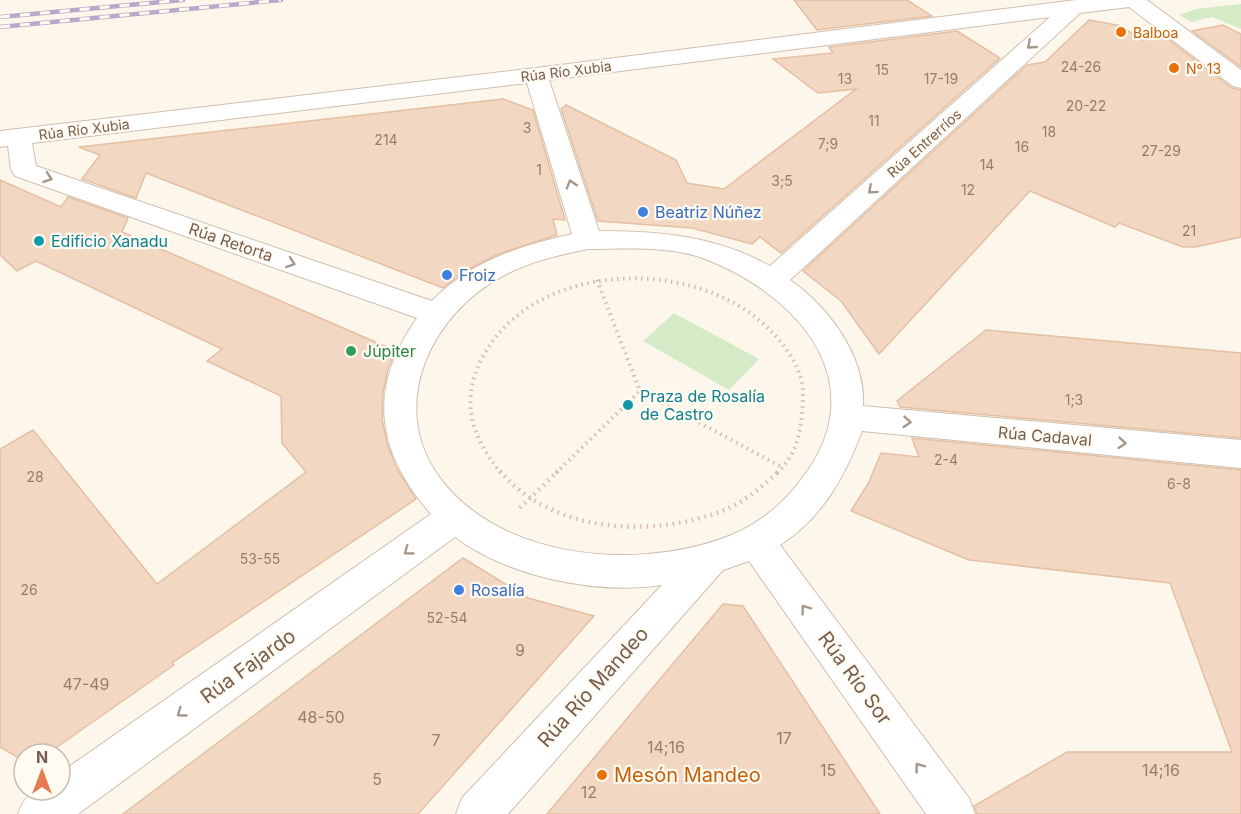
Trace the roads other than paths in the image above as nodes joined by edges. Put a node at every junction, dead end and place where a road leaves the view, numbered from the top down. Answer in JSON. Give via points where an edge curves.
{"nodes":[{"id":1,"x":1133,"y":0,"type":"edge"},
{"id":2,"x":1075,"y":6,"type":"junction"},
{"id":3,"x":536,"y":75,"type":"junction"},
{"id":4,"x":1241,"y":81,"type":"edge"},
{"id":5,"x":9,"y":138,"type":"edge"},
{"id":6,"x":0,"y":159,"type":"edge"},
{"id":7,"x":588,"y":240,"type":"junction"},
{"id":8,"x":773,"y":280,"type":"junction"},
{"id":9,"x":436,"y":313,"type":"junction"},
{"id":10,"x":849,"y":417,"type":"junction"},
{"id":11,"x":1241,"y":454,"type":"edge"},
{"id":12,"x":455,"y":517,"type":"junction"},
{"id":13,"x":756,"y":542,"type":"junction"},
{"id":14,"x":709,"y":561,"type":"junction"},
{"id":15,"x":40,"y":814,"type":"edge"},
{"id":16,"x":478,"y":814,"type":"edge"},
{"id":17,"x":953,"y":814,"type":"edge"}],
"edges":[{"from":1,"to":2,"type":"street","name":"Rúa Río Xubia"},
{"from":1,"to":4,"type":"street"},
{"from":2,"to":3,"type":"street","name":"Rúa Río Xubia"},
{"from":2,"to":8,"type":"street","name":"Rúa Entrerríos","one_way":true},
{"from":3,"to":5,"type":"street","name":"Rúa Río Xubia"},
{"from":7,"to":3,"type":"street","one_way":true},
{"from":5,"to":6,"type":"street"},
{"from":5,"to":9,"type":"street","name":"Rúa Retorta","one_way":true,"via":[[24,170]]},
{"from":7,"to":8,"type":"street","via":[[653,240],[716,253]]},
{"from":7,"to":9,"type":"street","via":[[530,253],[478,278]]},
{"from":8,"to":10,"type":"street","via":[[806,307],[831,340],[846,376]]},
{"from":9,"to":12,"type":"street","via":[[411,349],[399,390],[401,434],[420,478]]},
{"from":10,"to":11,"type":"street","name":"Rúa Cadaval","one_way":true},
{"from":10,"to":13,"type":"street","via":[[840,453],[820,488],[792,517]]},
{"from":12,"to":14,"type":"street","via":[[486,538],[545,562],[599,572],[655,571]]},
{"from":12,"to":15,"type":"street","name":"Rúa Fajardo","one_way":true},
{"from":13,"to":14,"type":"street"},
{"from":17,"to":13,"type":"street","name":"Rúa Río Sor","one_way":true},
{"from":14,"to":16,"type":"street","name":"Rúa Río Mandeo"}]}
